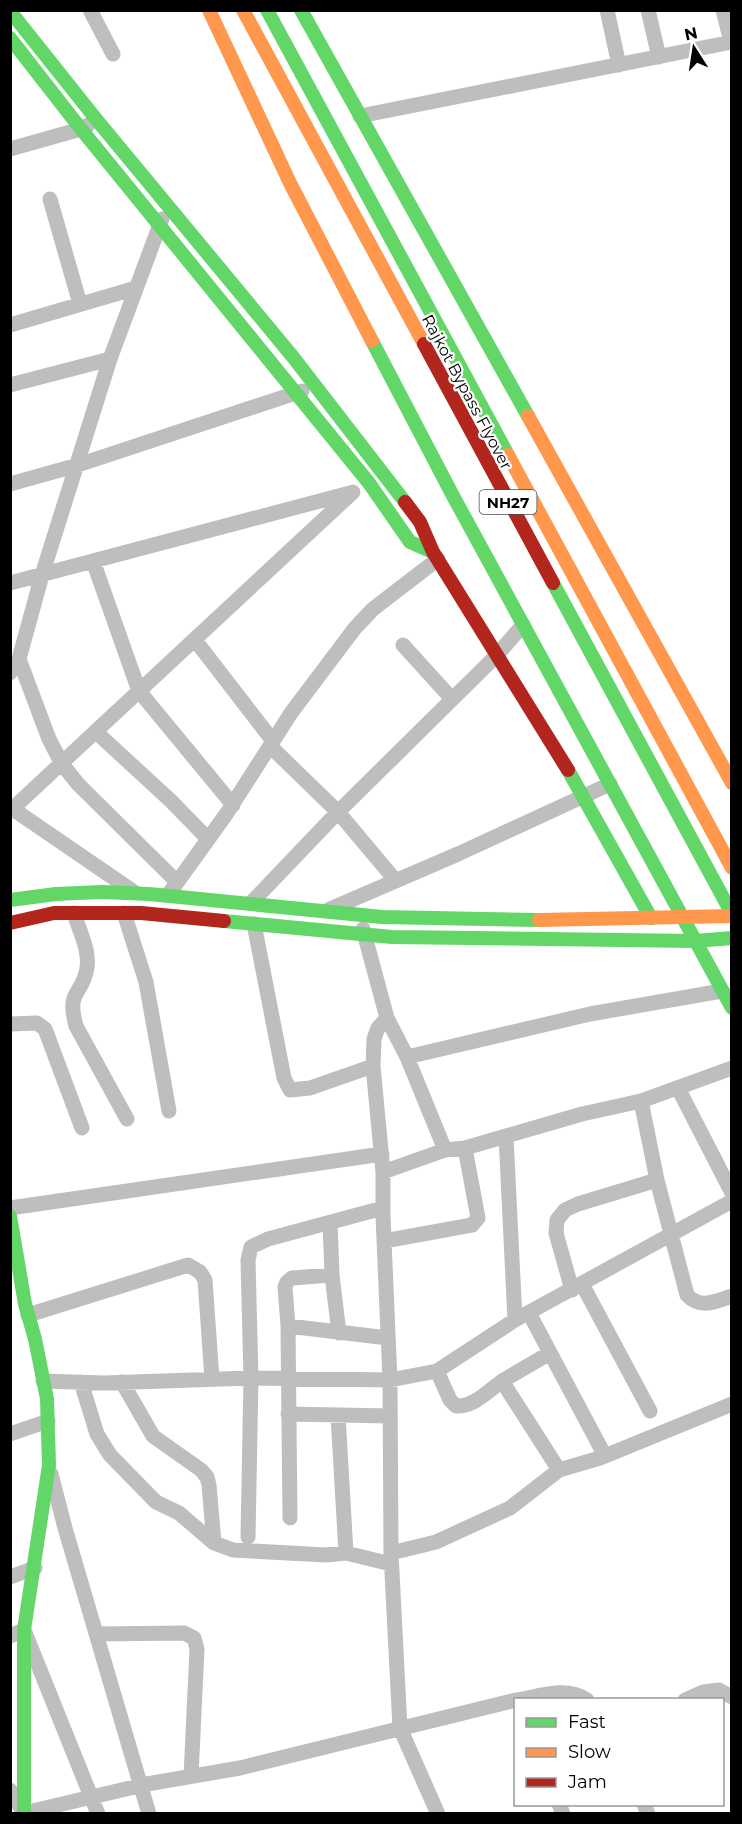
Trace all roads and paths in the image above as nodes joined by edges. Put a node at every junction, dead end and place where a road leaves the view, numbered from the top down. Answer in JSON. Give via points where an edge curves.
{"nodes":[{"id":1,"x":90,"y":10,"type":"edge"},
{"id":2,"x":209,"y":10,"type":"edge"},
{"id":3,"x":243,"y":10,"type":"edge"},
{"id":4,"x":267,"y":10,"type":"edge"},
{"id":5,"x":301,"y":10,"type":"edge"},
{"id":6,"x":607,"y":10,"type":"edge"},
{"id":7,"x":648,"y":10,"type":"edge"},
{"id":8,"x":723,"y":10,"type":"edge"},
{"id":9,"x":10,"y":11,"type":"edge"},
{"id":10,"x":10,"y":38,"type":"edge"},
{"id":11,"x":731,"y":42,"type":"edge"},
{"id":12,"x":113,"y":54,"type":"dead end"},
{"id":13,"x":658,"y":57,"type":"junction"},
{"id":14,"x":619,"y":64,"type":"junction"},
{"id":15,"x":360,"y":116,"type":"junction"},
{"id":16,"x":96,"y":119,"type":"junction"},
{"id":17,"x":81,"y":129,"type":"junction"},
{"id":18,"x":10,"y":149,"type":"edge"},
{"id":19,"x":50,"y":199,"type":"dead end"},
{"id":20,"x":167,"y":205,"type":"junction"},
{"id":21,"x":160,"y":225,"type":"junction"},
{"id":22,"x":136,"y":288,"type":"junction"},
{"id":23,"x":80,"y":304,"type":"junction"},
{"id":24,"x":10,"y":325,"type":"edge"},
{"id":25,"x":110,"y":359,"type":"junction"},
{"id":26,"x":10,"y":385,"type":"edge"},
{"id":27,"x":313,"y":385,"type":"junction"},
{"id":28,"x":297,"y":394,"type":"junction"},
{"id":29,"x":78,"y":465,"type":"junction"},
{"id":30,"x":384,"y":474,"type":"junction"},
{"id":31,"x":369,"y":483,"type":"junction"},
{"id":32,"x":10,"y":484,"type":"edge"},
{"id":33,"x":353,"y":492,"type":"junction"},
{"id":34,"x":435,"y":556,"type":"junction"},
{"id":35,"x":93,"y":561,"type":"junction"},
{"id":36,"x":42,"y":575,"type":"junction"},
{"id":37,"x":10,"y":583,"type":"edge"},
{"id":38,"x":523,"y":625,"type":"junction"},
{"id":39,"x":195,"y":640,"type":"junction"},
{"id":40,"x":403,"y":645,"type":"dead end"},
{"id":41,"x":497,"y":655,"type":"junction"},
{"id":42,"x":19,"y":659,"type":"junction"},
{"id":43,"x":10,"y":673,"type":"edge"},
{"id":44,"x":139,"y":691,"type":"junction"},
{"id":45,"x":452,"y":699,"type":"junction"},
{"id":46,"x":96,"y":732,"type":"junction"},
{"id":47,"x":272,"y":743,"type":"junction"},
{"id":48,"x":62,"y":764,"type":"junction"},
{"id":49,"x":732,"y":783,"type":"edge"},
{"id":50,"x":610,"y":784,"type":"junction"},
{"id":51,"x":584,"y":796,"type":"junction"},
{"id":52,"x":232,"y":805,"type":"junction"},
{"id":53,"x":12,"y":809,"type":"edge"},
{"id":54,"x":338,"y":812,"type":"junction"},
{"id":55,"x":208,"y":839,"type":"junction"},
{"id":56,"x":732,"y":868,"type":"edge"},
{"id":57,"x":396,"y":881,"type":"junction"},
{"id":58,"x":172,"y":888,"type":"junction"},
{"id":59,"x":135,"y":893,"type":"junction"},
{"id":60,"x":10,"y":900,"type":"edge"},
{"id":61,"x":250,"y":903,"type":"junction"},
{"id":62,"x":10,"y":906,"type":"edge"},
{"id":63,"x":323,"y":912,"type":"junction"},
{"id":64,"x":74,"y":913,"type":"junction"},
{"id":65,"x":124,"y":913,"type":"junction"},
{"id":66,"x":358,"y":914,"type":"junction"},
{"id":67,"x":732,"y":915,"type":"edge"},
{"id":68,"x":651,"y":918,"type":"junction"},
{"id":69,"x":682,"y":918,"type":"junction"},
{"id":70,"x":18,"y":920,"type":"edge"},
{"id":71,"x":254,"y":924,"type":"junction"},
{"id":72,"x":366,"y":936,"type":"junction"},
{"id":73,"x":732,"y":938,"type":"edge"},
{"id":74,"x":695,"y":941,"type":"junction"},
{"id":75,"x":722,"y":991,"type":"junction"},
{"id":76,"x":732,"y":1008,"type":"edge"},
{"id":77,"x":387,"y":1018,"type":"junction"},
{"id":78,"x":10,"y":1024,"type":"edge"},
{"id":79,"x":407,"y":1057,"type":"junction"},
{"id":80,"x":373,"y":1066,"type":"junction"},
{"id":81,"x":732,"y":1068,"type":"edge"},
{"id":82,"x":678,"y":1088,"type":"junction"},
{"id":83,"x":640,"y":1101,"type":"junction"},
{"id":84,"x":169,"y":1111,"type":"dead end"},
{"id":85,"x":128,"y":1119,"type":"dead end"},
{"id":86,"x":82,"y":1128,"type":"dead end"},
{"id":87,"x":506,"y":1136,"type":"junction"},
{"id":88,"x":465,"y":1148,"type":"junction"},
{"id":89,"x":445,"y":1150,"type":"junction"},
{"id":90,"x":382,"y":1154,"type":"junction"},
{"id":91,"x":383,"y":1172,"type":"junction"},
{"id":92,"x":657,"y":1180,"type":"junction"},
{"id":93,"x":732,"y":1193,"type":"edge"},
{"id":94,"x":732,"y":1201,"type":"edge"},
{"id":95,"x":10,"y":1208,"type":"edge"},
{"id":96,"x":383,"y":1208,"type":"junction"},
{"id":97,"x":10,"y":1216,"type":"edge"},
{"id":98,"x":330,"y":1223,"type":"junction"},
{"id":99,"x":671,"y":1234,"type":"junction"},
{"id":100,"x":384,"y":1241,"type":"junction"},
{"id":101,"x":332,"y":1275,"type":"junction"},
{"id":102,"x":577,"y":1287,"type":"junction"},
{"id":103,"x":732,"y":1296,"type":"edge"},
{"id":104,"x":28,"y":1315,"type":"junction"},
{"id":105,"x":522,"y":1317,"type":"junction"},
{"id":106,"x":288,"y":1326,"type":"junction"},
{"id":107,"x":339,"y":1333,"type":"junction"},
{"id":108,"x":388,"y":1338,"type":"junction"},
{"id":109,"x":550,"y":1353,"type":"junction"},
{"id":110,"x":437,"y":1371,"type":"junction"},
{"id":111,"x":251,"y":1378,"type":"junction"},
{"id":112,"x":288,"y":1378,"type":"junction"},
{"id":113,"x":212,"y":1379,"type":"junction"},
{"id":114,"x":390,"y":1380,"type":"junction"},
{"id":115,"x":43,"y":1381,"type":"junction"},
{"id":116,"x":502,"y":1381,"type":"junction"},
{"id":117,"x":81,"y":1382,"type":"junction"},
{"id":118,"x":122,"y":1382,"type":"junction"},
{"id":119,"x":732,"y":1404,"type":"edge"},
{"id":120,"x":650,"y":1411,"type":"dead end"},
{"id":121,"x":288,"y":1414,"type":"junction"},
{"id":122,"x":338,"y":1415,"type":"junction"},
{"id":123,"x":390,"y":1416,"type":"junction"},
{"id":124,"x":48,"y":1420,"type":"junction"},
{"id":125,"x":10,"y":1434,"type":"edge"},
{"id":126,"x":605,"y":1456,"type":"junction"},
{"id":127,"x":49,"y":1465,"type":"junction"},
{"id":128,"x":559,"y":1470,"type":"junction"},
{"id":129,"x":290,"y":1518,"type":"dead end"},
{"id":130,"x":248,"y":1537,"type":"dead end"},
{"id":131,"x":214,"y":1543,"type":"junction"},
{"id":132,"x":346,"y":1554,"type":"junction"},
{"id":133,"x":391,"y":1565,"type":"junction"},
{"id":134,"x":35,"y":1568,"type":"junction"},
{"id":135,"x":10,"y":1576,"type":"edge"},
{"id":136,"x":17,"y":1633,"type":"edge"},
{"id":137,"x":96,"y":1634,"type":"junction"},
{"id":138,"x":732,"y":1697,"type":"edge"},
{"id":139,"x":535,"y":1698,"type":"edge"},
{"id":140,"x":584,"y":1698,"type":"edge"},
{"id":141,"x":690,"y":1698,"type":"edge"},
{"id":142,"x":514,"y":1702,"type":"edge"},
{"id":143,"x":400,"y":1728,"type":"junction"},
{"id":144,"x":191,"y":1776,"type":"junction"},
{"id":145,"x":140,"y":1785,"type":"junction"},
{"id":146,"x":10,"y":1790,"type":"edge"},
{"id":147,"x":90,"y":1796,"type":"junction"},
{"id":148,"x":24,"y":1813,"type":"edge"},
{"id":149,"x":98,"y":1814,"type":"edge"},
{"id":150,"x":149,"y":1814,"type":"edge"},
{"id":151,"x":438,"y":1814,"type":"edge"}],
"edges":[{"from":1,"to":12,"type":"street"},
{"from":2,"to":38,"type":"main road","via":[[295,194]]},
{"from":3,"to":67,"type":"main road","name":"Rajkot Bypass Flyover","number":"NH27"},
{"from":4,"to":56,"type":"main road","name":"Rajkot Bypass Flyover","number":"NH27"},
{"from":5,"to":15,"type":"main road"},
{"from":6,"to":14,"type":"street"},
{"from":7,"to":13,"type":"street"},
{"from":8,"to":11,"type":"street"},
{"from":9,"to":16,"type":"main road"},
{"from":10,"to":17,"type":"main road"},
{"from":11,"to":13,"type":"street"},
{"from":13,"to":14,"type":"street"},
{"from":14,"to":15,"type":"street"},
{"from":15,"to":49,"type":"main road"},
{"from":16,"to":17,"type":"street"},
{"from":16,"to":20,"type":"main road"},
{"from":17,"to":18,"type":"street"},
{"from":17,"to":21,"type":"main road"},
{"from":19,"to":23,"type":"street"},
{"from":20,"to":21,"type":"street"},
{"from":20,"to":27,"type":"main road"},
{"from":21,"to":22,"type":"street"},
{"from":21,"to":28,"type":"main road"},
{"from":22,"to":23,"type":"street"},
{"from":22,"to":25,"type":"street"},
{"from":23,"to":24,"type":"street"},
{"from":25,"to":26,"type":"street"},
{"from":25,"to":29,"type":"street"},
{"from":27,"to":28,"type":"street"},
{"from":27,"to":30,"type":"main road"},
{"from":28,"to":29,"type":"street"},
{"from":28,"to":31,"type":"main road"},
{"from":29,"to":32,"type":"street"},
{"from":29,"to":36,"type":"street"},
{"from":30,"to":31,"type":"street"},
{"from":30,"to":34,"type":"main road","via":[[420,522]]},
{"from":31,"to":33,"type":"street"},
{"from":31,"to":34,"type":"main road","via":[[406,537]]},
{"from":33,"to":35,"type":"street"},
{"from":33,"to":39,"type":"street"},
{"from":34,"to":41,"type":"main road"},
{"from":34,"to":47,"type":"street","via":[[355,628]]},
{"from":35,"to":36,"type":"street"},
{"from":35,"to":44,"type":"street"},
{"from":36,"to":37,"type":"street"},
{"from":36,"to":42,"type":"street"},
{"from":38,"to":41,"type":"street"},
{"from":38,"to":50,"type":"main road"},
{"from":39,"to":44,"type":"street"},
{"from":39,"to":47,"type":"street"},
{"from":40,"to":45,"type":"street"},
{"from":41,"to":45,"type":"street"},
{"from":41,"to":51,"type":"main road"},
{"from":42,"to":43,"type":"street"},
{"from":42,"to":48,"type":"street"},
{"from":44,"to":46,"type":"street"},
{"from":44,"to":52,"type":"street"},
{"from":45,"to":54,"type":"street"},
{"from":46,"to":48,"type":"street"},
{"from":46,"to":55,"type":"street"},
{"from":47,"to":52,"type":"street"},
{"from":47,"to":54,"type":"street"},
{"from":48,"to":53,"type":"street"},
{"from":48,"to":58,"type":"street"},
{"from":50,"to":51,"type":"street"},
{"from":50,"to":69,"type":"main road"},
{"from":51,"to":57,"type":"street"},
{"from":51,"to":68,"type":"main road"},
{"from":52,"to":55,"type":"street"},
{"from":53,"to":59,"type":"street"},
{"from":54,"to":57,"type":"street"},
{"from":54,"to":61,"type":"street"},
{"from":55,"to":58,"type":"street"},
{"from":57,"to":63,"type":"street"},
{"from":58,"to":59,"type":"main road"},
{"from":58,"to":61,"type":"main road"},
{"from":59,"to":60,"type":"main road"},
{"from":61,"to":63,"type":"main road"},
{"from":62,"to":70,"type":"street"},
{"from":63,"to":66,"type":"main road"},
{"from":64,"to":65,"type":"main road"},
{"from":64,"to":70,"type":"main road"},
{"from":64,"to":85,"type":"street","via":[[88,958],[87,970],[72,999],[76,1026]]},
{"from":65,"to":71,"type":"main road"},
{"from":65,"to":84,"type":"street","via":[[146,982]]},
{"from":66,"to":68,"type":"main road","via":[[571,921]]},
{"from":66,"to":72,"type":"street"},
{"from":67,"to":69,"type":"main road"},
{"from":68,"to":69,"type":"main road"},
{"from":69,"to":74,"type":"main road"},
{"from":71,"to":72,"type":"main road"},
{"from":71,"to":80,"type":"street","via":[[284,1078],[290,1090],[310,1088]]},
{"from":72,"to":74,"type":"main road"},
{"from":72,"to":77,"type":"street"},
{"from":73,"to":74,"type":"main road"},
{"from":74,"to":75,"type":"main road"},
{"from":75,"to":76,"type":"main road"},
{"from":75,"to":79,"type":"street","via":[[590,1014]]},
{"from":77,"to":79,"type":"street"},
{"from":77,"to":80,"type":"street","via":[[374,1039]]},
{"from":78,"to":86,"type":"street","via":[[37,1023],[45,1029]]},
{"from":79,"to":89,"type":"street"},
{"from":80,"to":90,"type":"street"},
{"from":81,"to":82,"type":"street"},
{"from":82,"to":83,"type":"street"},
{"from":82,"to":93,"type":"street"},
{"from":83,"to":87,"type":"street"},
{"from":83,"to":92,"type":"street"},
{"from":87,"to":88,"type":"street"},
{"from":87,"to":105,"type":"street"},
{"from":88,"to":89,"type":"street"},
{"from":88,"to":100,"type":"street","via":[[478,1207],[478,1218],[472,1226]]},
{"from":89,"to":91,"type":"street"},
{"from":90,"to":91,"type":"street"},
{"from":90,"to":95,"type":"street"},
{"from":91,"to":96,"type":"street"},
{"from":92,"to":99,"type":"street"},
{"from":92,"to":102,"type":"street","via":[[578,1204],[565,1210],[557,1220],[556,1233]]},
{"from":94,"to":99,"type":"street"},
{"from":96,"to":98,"type":"street"},
{"from":96,"to":100,"type":"street"},
{"from":97,"to":104,"type":"main road"},
{"from":98,"to":101,"type":"street"},
{"from":98,"to":111,"type":"street","via":[[251,1247]]},
{"from":99,"to":102,"type":"street"},
{"from":99,"to":103,"type":"street","via":[[687,1295],[704,1304]]},
{"from":100,"to":108,"type":"street"},
{"from":101,"to":106,"type":"street","via":[[300,1276],[287,1281]]},
{"from":101,"to":107,"type":"street"},
{"from":102,"to":105,"type":"street"},
{"from":102,"to":120,"type":"street"},
{"from":104,"to":113,"type":"street","via":[[188,1265],[205,1280]]},
{"from":104,"to":115,"type":"main road"},
{"from":105,"to":109,"type":"street"},
{"from":105,"to":110,"type":"street"},
{"from":106,"to":107,"type":"street"},
{"from":106,"to":112,"type":"street"},
{"from":107,"to":108,"type":"street"},
{"from":108,"to":114,"type":"street"},
{"from":109,"to":116,"type":"street"},
{"from":109,"to":126,"type":"street"},
{"from":110,"to":114,"type":"street"},
{"from":110,"to":116,"type":"street","via":[[456,1406],[465,1407]]},
{"from":111,"to":112,"type":"street"},
{"from":111,"to":113,"type":"street"},
{"from":111,"to":130,"type":"street"},
{"from":112,"to":114,"type":"street"},
{"from":112,"to":121,"type":"street"},
{"from":113,"to":118,"type":"street"},
{"from":114,"to":123,"type":"street"},
{"from":115,"to":117,"type":"street"},
{"from":115,"to":124,"type":"main road"},
{"from":116,"to":128,"type":"street"},
{"from":117,"to":118,"type":"street"},
{"from":117,"to":131,"type":"street","via":[[97,1434],[110,1455],[156,1502],[178,1513]]},
{"from":118,"to":131,"type":"street","via":[[153,1436],[207,1477]]},
{"from":119,"to":126,"type":"street"},
{"from":121,"to":122,"type":"street"},
{"from":121,"to":129,"type":"street"},
{"from":122,"to":123,"type":"street"},
{"from":122,"to":132,"type":"street"},
{"from":123,"to":133,"type":"street"},
{"from":124,"to":125,"type":"street"},
{"from":124,"to":127,"type":"main road"},
{"from":126,"to":128,"type":"street"},
{"from":127,"to":134,"type":"main road"},
{"from":127,"to":137,"type":"street"},
{"from":128,"to":133,"type":"street","via":[[510,1508]]},
{"from":131,"to":132,"type":"street","via":[[233,1550]]},
{"from":132,"to":133,"type":"street"},
{"from":133,"to":143,"type":"street"},
{"from":134,"to":135,"type":"street"},
{"from":134,"to":136,"type":"main road"},
{"from":136,"to":147,"type":"street"},
{"from":136,"to":148,"type":"main road"},
{"from":137,"to":144,"type":"street","via":[[184,1633],[194,1638],[197,1649]]},
{"from":137,"to":145,"type":"street"},
{"from":138,"to":141,"type":"street","via":[[719,1690]]},
{"from":139,"to":140,"type":"street","via":[[561,1693]]},
{"from":142,"to":143,"type":"street"},
{"from":143,"to":144,"type":"street","via":[[240,1768]]},
{"from":143,"to":151,"type":"street"},
{"from":144,"to":145,"type":"street"},
{"from":145,"to":147,"type":"street"},
{"from":145,"to":150,"type":"street"},
{"from":146,"to":148,"type":"street"},
{"from":147,"to":148,"type":"street"},
{"from":147,"to":149,"type":"street"}]}
